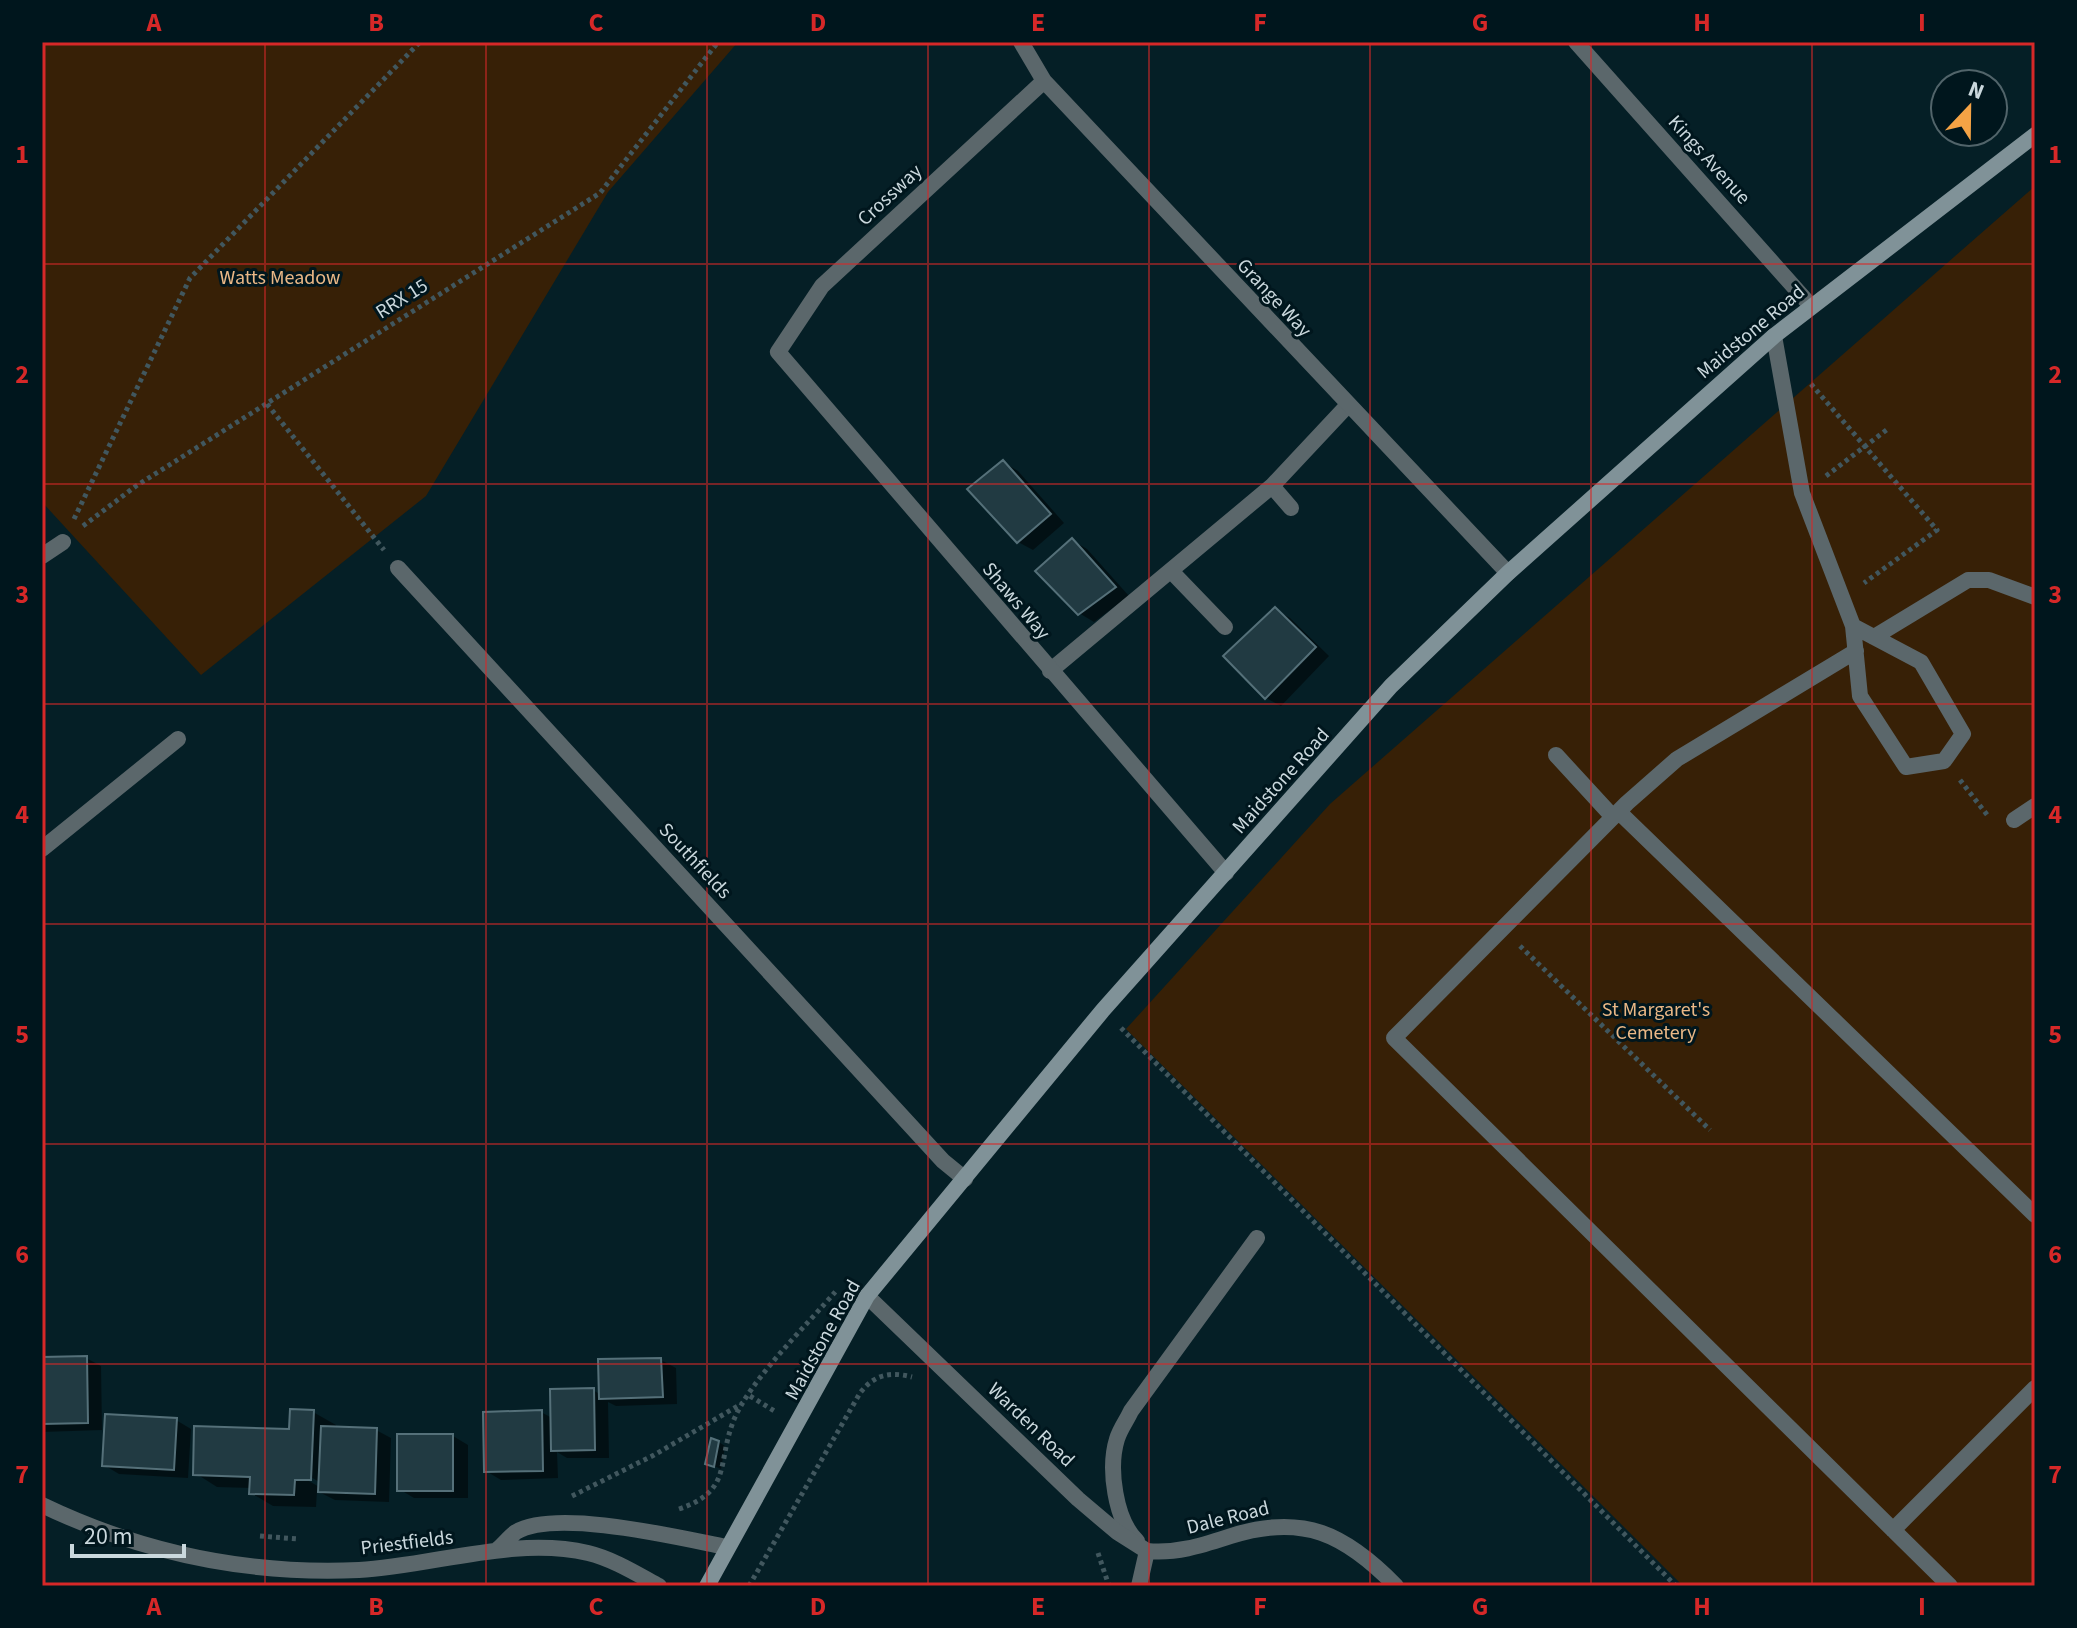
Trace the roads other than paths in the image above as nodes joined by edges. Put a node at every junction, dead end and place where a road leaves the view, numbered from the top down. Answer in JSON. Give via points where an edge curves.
{"nodes":[{"id":1,"x":1021,"y":42,"type":"edge"},
{"id":2,"x":1576,"y":42,"type":"edge"},
{"id":3,"x":1044,"y":81,"type":"junction"},
{"id":4,"x":2035,"y":135,"type":"edge"},
{"id":5,"x":1811,"y":306,"type":"junction"},
{"id":6,"x":1774,"y":336,"type":"junction"},
{"id":7,"x":778,"y":352,"type":"joint"},
{"id":8,"x":1347,"y":406,"type":"junction"},
{"id":9,"x":1272,"y":486,"type":"junction"},
{"id":10,"x":1291,"y":508,"type":"dead end"},
{"id":11,"x":63,"y":542,"type":"road end"},
{"id":12,"x":42,"y":556,"type":"edge"},
{"id":13,"x":398,"y":568,"type":"road end"},
{"id":14,"x":1171,"y":571,"type":"junction"},
{"id":15,"x":1508,"y":573,"type":"junction"},
{"id":16,"x":2035,"y":597,"type":"edge"},
{"id":17,"x":1853,"y":626,"type":"junction"},
{"id":18,"x":1225,"y":627,"type":"dead end"},
{"id":19,"x":1874,"y":637,"type":"junction"},
{"id":20,"x":1856,"y":651,"type":"junction"},
{"id":21,"x":1050,"y":671,"type":"junction"},
{"id":22,"x":178,"y":739,"type":"dead end"},
{"id":23,"x":1556,"y":755,"type":"dead end"},
{"id":24,"x":2035,"y":806,"type":"edge"},
{"id":25,"x":1616,"y":815,"type":"junction"},
{"id":26,"x":2014,"y":820,"type":"road end"},
{"id":27,"x":42,"y":849,"type":"edge"},
{"id":28,"x":1226,"y":873,"type":"junction"},
{"id":29,"x":965,"y":1179,"type":"junction"},
{"id":30,"x":2035,"y":1215,"type":"edge"},
{"id":31,"x":1257,"y":1238,"type":"dead end"},
{"id":32,"x":867,"y":1296,"type":"junction"},
{"id":33,"x":2035,"y":1388,"type":"edge"},
{"id":34,"x":42,"y":1505,"type":"edge"},
{"id":35,"x":1893,"y":1530,"type":"junction"},
{"id":36,"x":726,"y":1547,"type":"junction"},
{"id":37,"x":498,"y":1549,"type":"junction"},
{"id":38,"x":1147,"y":1551,"type":"junction"},
{"id":39,"x":659,"y":1586,"type":"edge"},
{"id":40,"x":707,"y":1586,"type":"edge"},
{"id":41,"x":1139,"y":1586,"type":"edge"},
{"id":42,"x":1396,"y":1586,"type":"edge"},
{"id":43,"x":1950,"y":1586,"type":"edge"}],
"edges":[{"from":1,"to":3,"type":"street","name":"Grange Way"},
{"from":2,"to":5,"type":"street","name":"Kings Avenue"},
{"from":3,"to":7,"type":"street","name":"Crossway","via":[[822,286]]},
{"from":3,"to":8,"type":"street","name":"Grange Way"},
{"from":4,"to":5,"type":"main road","name":"Maidstone Road"},
{"from":5,"to":6,"type":"main road","name":"Maidstone Road"},
{"from":6,"to":15,"type":"main road","name":"Maidstone Road"},
{"from":6,"to":17,"type":"street","via":[[1802,493]]},
{"from":7,"to":21,"type":"street","name":"Shaws Way"},
{"from":8,"to":9,"type":"street"},
{"from":8,"to":15,"type":"street","name":"Grange Way"},
{"from":9,"to":10,"type":"street"},
{"from":9,"to":14,"type":"street"},
{"from":11,"to":12,"type":"street"},
{"from":13,"to":29,"type":"street","name":"Southfields"},
{"from":14,"to":18,"type":"street"},
{"from":14,"to":21,"type":"street"},
{"from":15,"to":28,"type":"main road","name":"Maidstone Road","via":[[1391,686]]},
{"from":16,"to":19,"type":"street","via":[[1989,580],[1968,580]]},
{"from":17,"to":19,"type":"street"},
{"from":17,"to":20,"type":"street"},
{"from":19,"to":20,"type":"street","via":[[1921,662],[1963,734],[1944,761],[1906,767],[1860,696]]},
{"from":20,"to":25,"type":"street","via":[[1677,759]]},
{"from":21,"to":28,"type":"street","name":"Shaws Way"},
{"from":22,"to":27,"type":"street"},
{"from":23,"to":25,"type":"street"},
{"from":24,"to":26,"type":"street"},
{"from":25,"to":30,"type":"street"},
{"from":25,"to":35,"type":"street","via":[[1394,1038]]},
{"from":28,"to":29,"type":"main road","name":"Maidstone Road","via":[[1103,1010]]},
{"from":29,"to":32,"type":"main road","name":"Maidstone Road"},
{"from":31,"to":38,"type":"street","via":[[1149,1385],[1118,1437],[1113,1463],[1125,1530]]},
{"from":32,"to":36,"type":"main road","name":"Maidstone Road"},
{"from":32,"to":38,"type":"street","name":"Warden Road","via":[[1078,1499]]},
{"from":33,"to":35,"type":"street"},
{"from":34,"to":37,"type":"street","name":"Priestfields","via":[[138,1544],[260,1568],[396,1568]]},
{"from":35,"to":43,"type":"street"},
{"from":36,"to":37,"type":"street","name":"Priestfields","via":[[571,1523],[517,1531]]},
{"from":36,"to":40,"type":"main road","name":"Maidstone Road"},
{"from":37,"to":39,"type":"street","name":"Priestfields","via":[[590,1554]]},
{"from":38,"to":41,"type":"street"},
{"from":38,"to":42,"type":"street","name":"Dale Road","via":[[1182,1551],[1253,1530],[1294,1525],[1350,1546]]}]}
